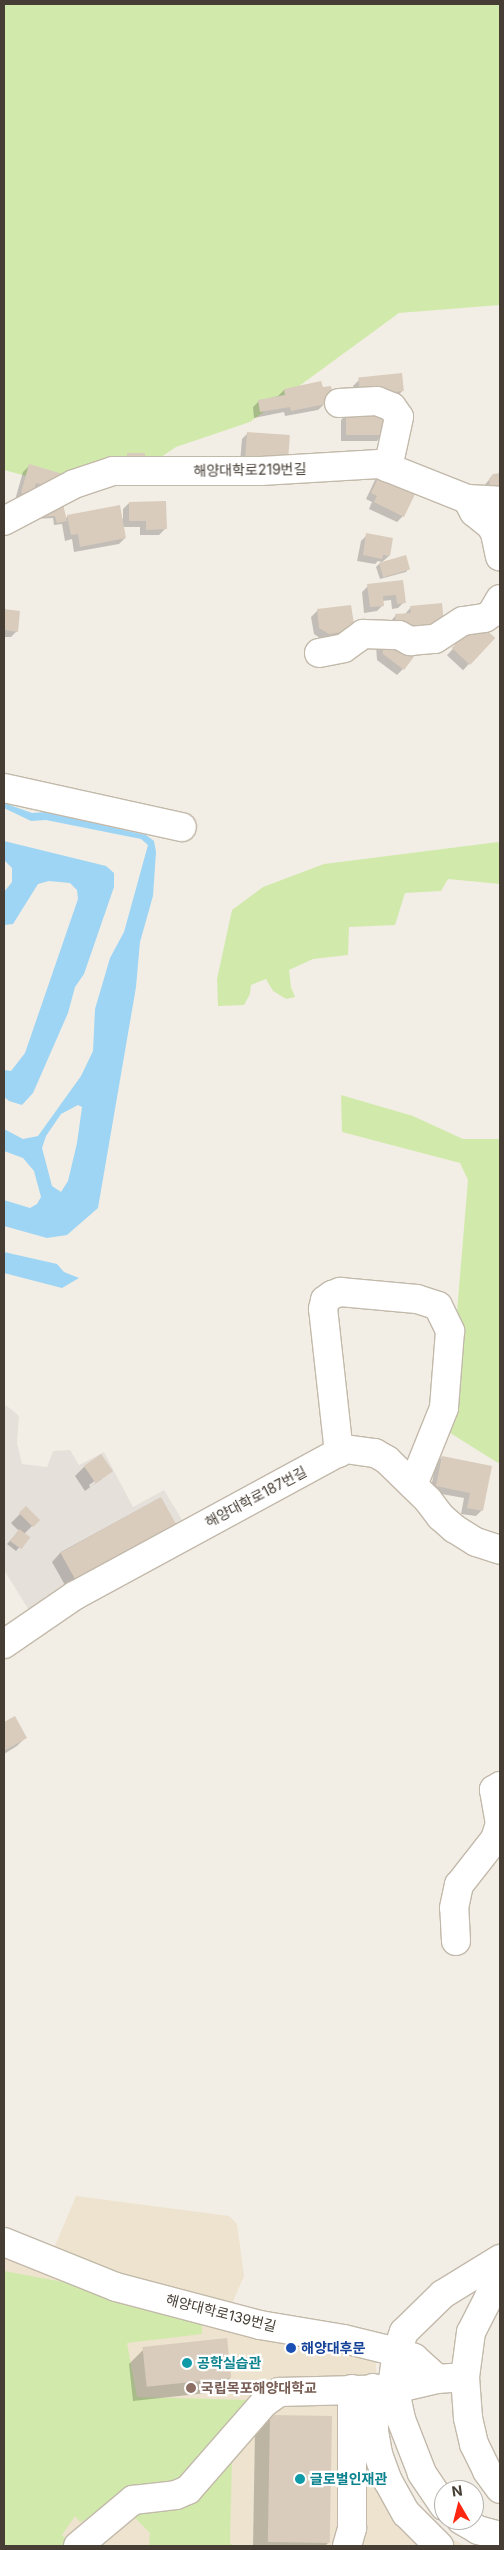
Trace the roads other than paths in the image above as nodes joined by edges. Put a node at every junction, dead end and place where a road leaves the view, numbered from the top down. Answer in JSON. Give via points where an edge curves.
{"nodes":[{"id":1,"x":339,"y":403,"type":"dead end"},
{"id":2,"x":388,"y":468,"type":"junction"},
{"id":3,"x":467,"y":499,"type":"junction"},
{"id":4,"x":500,"y":502,"type":"edge"},
{"id":5,"x":4,"y":521,"type":"edge"},
{"id":6,"x":500,"y":556,"type":"edge"},
{"id":7,"x":500,"y":599,"type":"edge"},
{"id":8,"x":320,"y":653,"type":"dead end"},
{"id":9,"x":4,"y":788,"type":"edge"},
{"id":10,"x":182,"y":827,"type":"dead end"},
{"id":11,"x":339,"y":1453,"type":"junction"},
{"id":12,"x":413,"y":1485,"type":"junction"},
{"id":13,"x":500,"y":1550,"type":"edge"},
{"id":14,"x":4,"y":1644,"type":"edge"},
{"id":15,"x":500,"y":1786,"type":"edge"},
{"id":16,"x":456,"y":1941,"type":"dead end"},
{"id":17,"x":4,"y":2242,"type":"edge"},
{"id":18,"x":500,"y":2259,"type":"edge"},
{"id":19,"x":500,"y":2287,"type":"edge"},
{"id":20,"x":396,"y":2352,"type":"junction"},
{"id":21,"x":465,"y":2377,"type":"junction"},
{"id":22,"x":437,"y":2380,"type":"junction"},
{"id":23,"x":373,"y":2388,"type":"junction"},
{"id":24,"x":500,"y":2489,"type":"edge"},
{"id":25,"x":434,"y":2491,"type":"edge"},
{"id":26,"x":478,"y":2530,"type":"edge"},
{"id":27,"x":500,"y":2536,"type":"edge"},
{"id":28,"x":412,"y":2537,"type":"edge"},
{"id":29,"x":78,"y":2546,"type":"edge"},
{"id":30,"x":347,"y":2546,"type":"edge"},
{"id":31,"x":439,"y":2546,"type":"edge"}],
"edges":[{"from":1,"to":2,"type":"street","via":[[378,401],[392,406],[399,416]]},
{"from":2,"to":3,"type":"street","name":"해양대학로219번길"},
{"from":2,"to":5,"type":"street","name":"해양대학로219번길","via":[[379,464],[261,471],[114,471],[74,484]]},
{"from":3,"to":4,"type":"street","name":"해양대학로219번길"},
{"from":3,"to":6,"type":"street","via":[[474,512],[495,533]]},
{"from":7,"to":8,"type":"street","via":[[485,618],[463,621],[435,639],[410,641],[399,635],[363,634],[344,648]]},
{"from":9,"to":10,"type":"street"},
{"from":11,"to":12,"type":"street","name":"해양대학로187번길","via":[[345,1450],[375,1453]]},
{"from":11,"to":12,"type":"street","via":[[325,1300],[340,1292],[416,1299],[438,1306],[450,1331],[444,1408]]},
{"from":11,"to":14,"type":"street","name":"해양대학로187번길","via":[[74,1596]]},
{"from":12,"to":13,"type":"street","name":"해양대학로187번길","via":[[455,1529],[476,1542]]},
{"from":15,"to":16,"type":"street","via":[[494,1790],[500,1824],[495,1839],[459,1885],[454,1908]]},
{"from":17,"to":20,"type":"street","name":"해양대학로139번길","via":[[116,2287],[260,2324]]},
{"from":18,"to":20,"type":"street","via":[[443,2294],[404,2332]]},
{"from":19,"to":21,"type":"street","via":[[489,2297],[471,2332]]},
{"from":20,"to":22,"type":"street","name":"해양대학로139번길","via":[[414,2358]]},
{"from":20,"to":23,"type":"street","via":[[393,2380]]},
{"from":21,"to":22,"type":"street"},
{"from":21,"to":24,"type":"street","via":[[474,2444]]},
{"from":22,"to":23,"type":"street"},
{"from":23,"to":25,"type":"street","via":[[401,2419],[422,2473]]},
{"from":23,"to":28,"type":"street","via":[[378,2454],[388,2481],[406,2513]]},
{"from":23,"to":29,"type":"street","via":[[279,2392],[264,2403],[188,2490],[176,2495],[132,2500]]},
{"from":23,"to":30,"type":"street"},
{"from":26,"to":27,"type":"street"},
{"from":28,"to":31,"type":"street"}]}
